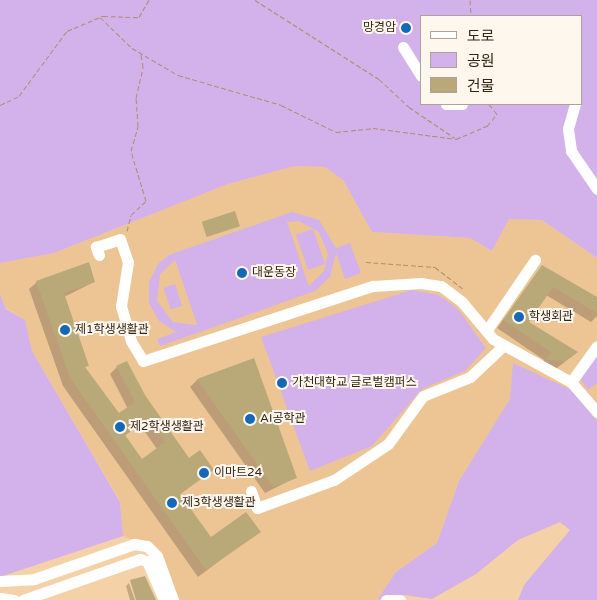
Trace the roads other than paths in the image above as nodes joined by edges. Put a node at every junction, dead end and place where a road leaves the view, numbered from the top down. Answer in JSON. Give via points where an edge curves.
{"nodes":[{"id":1,"x":403,"y":47,"type":"dead end"},
{"id":2,"x":420,"y":74,"type":"edge"},
{"id":3,"x":575,"y":105,"type":"edge"},
{"id":4,"x":597,"y":189,"type":"edge"},
{"id":5,"x":99,"y":254,"type":"dead end"},
{"id":6,"x":535,"y":260,"type":"dead end"},
{"id":7,"x":487,"y":330,"type":"junction"},
{"id":8,"x":503,"y":346,"type":"junction"},
{"id":9,"x":597,"y":346,"type":"edge"},
{"id":10,"x":571,"y":382,"type":"junction"},
{"id":11,"x":593,"y":399,"type":"edge"},
{"id":12,"x":597,"y":412,"type":"edge"},
{"id":13,"x":251,"y":491,"type":"dead end"},
{"id":14,"x":0,"y":581,"type":"edge"},
{"id":15,"x":0,"y":598,"type":"edge"},
{"id":16,"x":14,"y":600,"type":"edge"},
{"id":17,"x":30,"y":600,"type":"edge"},
{"id":18,"x":164,"y":600,"type":"edge"},
{"id":19,"x":174,"y":600,"type":"edge"},
{"id":20,"x":386,"y":600,"type":"edge"},
{"id":21,"x":400,"y":600,"type":"edge"}],
"edges":[{"from":1,"to":2,"type":"street"},
{"from":3,"to":4,"type":"street","via":[[568,129],[570,151]]},
{"from":5,"to":7,"type":"street","via":[[96,247],[120,239],[128,262],[121,306],[131,341],[143,361],[339,296],[404,283],[441,286]]},
{"from":6,"to":7,"type":"street"},
{"from":7,"to":8,"type":"street"},
{"from":8,"to":10,"type":"street"},
{"from":8,"to":13,"type":"street","via":[[470,377],[423,396],[388,444],[334,480],[257,508]]},
{"from":9,"to":10,"type":"street"},
{"from":10,"to":11,"type":"street"},
{"from":11,"to":12,"type":"street"},
{"from":14,"to":19,"type":"street","via":[[34,579],[134,544],[148,546],[157,556]]},
{"from":15,"to":16,"type":"street"},
{"from":17,"to":18,"type":"street","via":[[103,568],[140,559],[147,560]]},
{"from":20,"to":21,"type":"street"}]}
